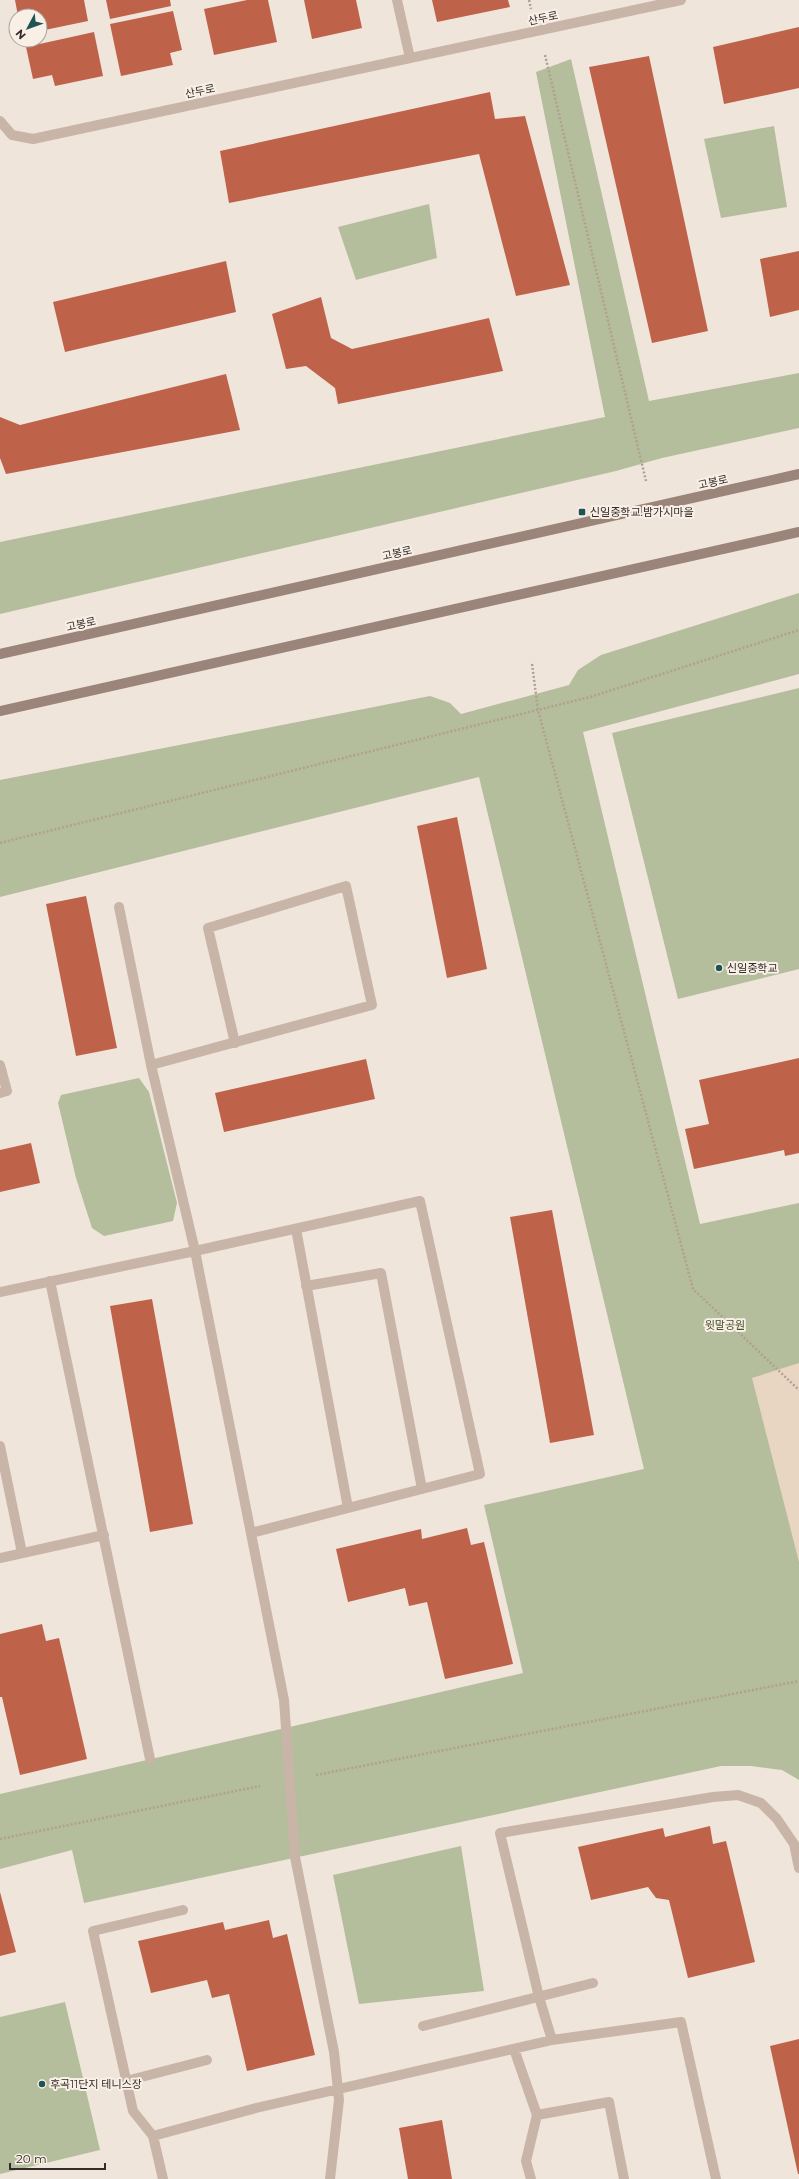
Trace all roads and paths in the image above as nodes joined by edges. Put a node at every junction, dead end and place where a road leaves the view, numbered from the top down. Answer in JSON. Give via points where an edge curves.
{"nodes":[{"id":1,"x":397,"y":0,"type":"edge"},
{"id":2,"x":529,"y":0,"type":"edge"},
{"id":3,"x":681,"y":0,"type":"edge"},
{"id":4,"x":656,"y":3,"type":"edge"},
{"id":5,"x":531,"y":10,"type":"dead end"},
{"id":6,"x":545,"y":54,"type":"dead end"},
{"id":7,"x":410,"y":58,"type":"junction"},
{"id":8,"x":0,"y":121,"type":"edge"},
{"id":9,"x":799,"y":474,"type":"edge"},
{"id":10,"x":646,"y":481,"type":"dead end"},
{"id":11,"x":799,"y":532,"type":"edge"},
{"id":12,"x":799,"y":630,"type":"edge"},
{"id":13,"x":0,"y":654,"type":"edge"},
{"id":14,"x":532,"y":664,"type":"dead end"},
{"id":15,"x":538,"y":710,"type":"junction"},
{"id":16,"x":0,"y":711,"type":"edge"},
{"id":17,"x":0,"y":843,"type":"edge"},
{"id":18,"x":120,"y":907,"type":"dead end"},
{"id":19,"x":235,"y":1043,"type":"junction"},
{"id":20,"x":0,"y":1065,"type":"edge"},
{"id":21,"x":152,"y":1065,"type":"junction"},
{"id":22,"x":0,"y":1093,"type":"edge"},
{"id":23,"x":296,"y":1229,"type":"junction"},
{"id":24,"x":195,"y":1251,"type":"junction"},
{"id":25,"x":50,"y":1281,"type":"junction"},
{"id":26,"x":306,"y":1286,"type":"junction"},
{"id":27,"x":0,"y":1292,"type":"edge"},
{"id":28,"x":799,"y":1390,"type":"edge"},
{"id":29,"x":0,"y":1446,"type":"edge"},
{"id":30,"x":422,"y":1489,"type":"junction"},
{"id":31,"x":348,"y":1508,"type":"junction"},
{"id":32,"x":251,"y":1533,"type":"junction"},
{"id":33,"x":104,"y":1535,"type":"junction"},
{"id":34,"x":22,"y":1553,"type":"junction"},
{"id":35,"x":0,"y":1558,"type":"edge"},
{"id":36,"x":799,"y":1681,"type":"edge"},
{"id":37,"x":150,"y":1759,"type":"dead end"},
{"id":38,"x":316,"y":1775,"type":"dead end"},
{"id":39,"x":260,"y":1786,"type":"dead end"},
{"id":40,"x":0,"y":1838,"type":"edge"},
{"id":41,"x":799,"y":1868,"type":"edge"},
{"id":42,"x":183,"y":1910,"type":"dead end"},
{"id":43,"x":593,"y":1984,"type":"dead end"},
{"id":44,"x":539,"y":1997,"type":"junction"},
{"id":45,"x":423,"y":2026,"type":"dead end"},
{"id":46,"x":552,"y":2040,"type":"junction"},
{"id":47,"x":514,"y":2049,"type":"junction"},
{"id":48,"x":208,"y":2060,"type":"dead end"},
{"id":49,"x":126,"y":2081,"type":"junction"},
{"id":50,"x":338,"y":2089,"type":"junction"},
{"id":51,"x":538,"y":2115,"type":"junction"},
{"id":52,"x":153,"y":2136,"type":"junction"},
{"id":53,"x":163,"y":2179,"type":"edge"},
{"id":54,"x":330,"y":2179,"type":"edge"},
{"id":55,"x":531,"y":2179,"type":"edge"},
{"id":56,"x":624,"y":2179,"type":"edge"},
{"id":57,"x":716,"y":2179,"type":"edge"}],
"edges":[{"from":1,"to":7,"type":"street"},
{"from":2,"to":5,"type":"path"},
{"from":3,"to":4,"type":"street","name":"산두로"},
{"from":4,"to":7,"type":"street","name":"산두로"},
{"from":6,"to":10,"type":"path"},
{"from":7,"to":8,"type":"street","name":"산두로","via":[[33,139],[12,135]]},
{"from":9,"to":13,"type":"main road","name":"고봉로"},
{"from":11,"to":16,"type":"main road"},
{"from":12,"to":15,"type":"path","via":[[590,697]]},
{"from":14,"to":15,"type":"path"},
{"from":15,"to":17,"type":"path"},
{"from":15,"to":28,"type":"path","via":[[693,1288]]},
{"from":18,"to":21,"type":"street"},
{"from":19,"to":19,"type":"street","via":[[372,1005],[346,886],[208,928]]},
{"from":19,"to":21,"type":"street"},
{"from":20,"to":22,"type":"street","via":[[7,1091]]},
{"from":21,"to":24,"type":"street"},
{"from":23,"to":24,"type":"street"},
{"from":23,"to":26,"type":"street"},
{"from":23,"to":30,"type":"street","via":[[420,1201],[480,1474]]},
{"from":24,"to":25,"type":"street"},
{"from":24,"to":32,"type":"street"},
{"from":25,"to":27,"type":"street"},
{"from":25,"to":33,"type":"street"},
{"from":26,"to":30,"type":"street","via":[[381,1273]]},
{"from":26,"to":31,"type":"street"},
{"from":29,"to":34,"type":"street"},
{"from":30,"to":31,"type":"street"},
{"from":31,"to":32,"type":"street"},
{"from":32,"to":50,"type":"street","via":[[284,1700],[295,1857],[334,2052]]},
{"from":33,"to":34,"type":"street"},
{"from":33,"to":37,"type":"street"},
{"from":34,"to":35,"type":"street"},
{"from":36,"to":38,"type":"path"},
{"from":39,"to":40,"type":"path"},
{"from":41,"to":44,"type":"street","via":[[794,1844],[777,1819],[761,1803],[738,1795],[500,1833]]},
{"from":42,"to":49,"type":"street","via":[[92,1931]]},
{"from":43,"to":44,"type":"street"},
{"from":44,"to":45,"type":"street"},
{"from":44,"to":46,"type":"street"},
{"from":46,"to":47,"type":"street"},
{"from":46,"to":57,"type":"street","via":[[681,2022]]},
{"from":47,"to":50,"type":"street"},
{"from":47,"to":51,"type":"street"},
{"from":48,"to":49,"type":"street"},
{"from":49,"to":52,"type":"street","via":[[133,2111]]},
{"from":50,"to":52,"type":"street"},
{"from":50,"to":54,"type":"street"},
{"from":51,"to":55,"type":"street","via":[[526,2160]]},
{"from":51,"to":56,"type":"street","via":[[608,2102]]},
{"from":52,"to":53,"type":"street"}]}
